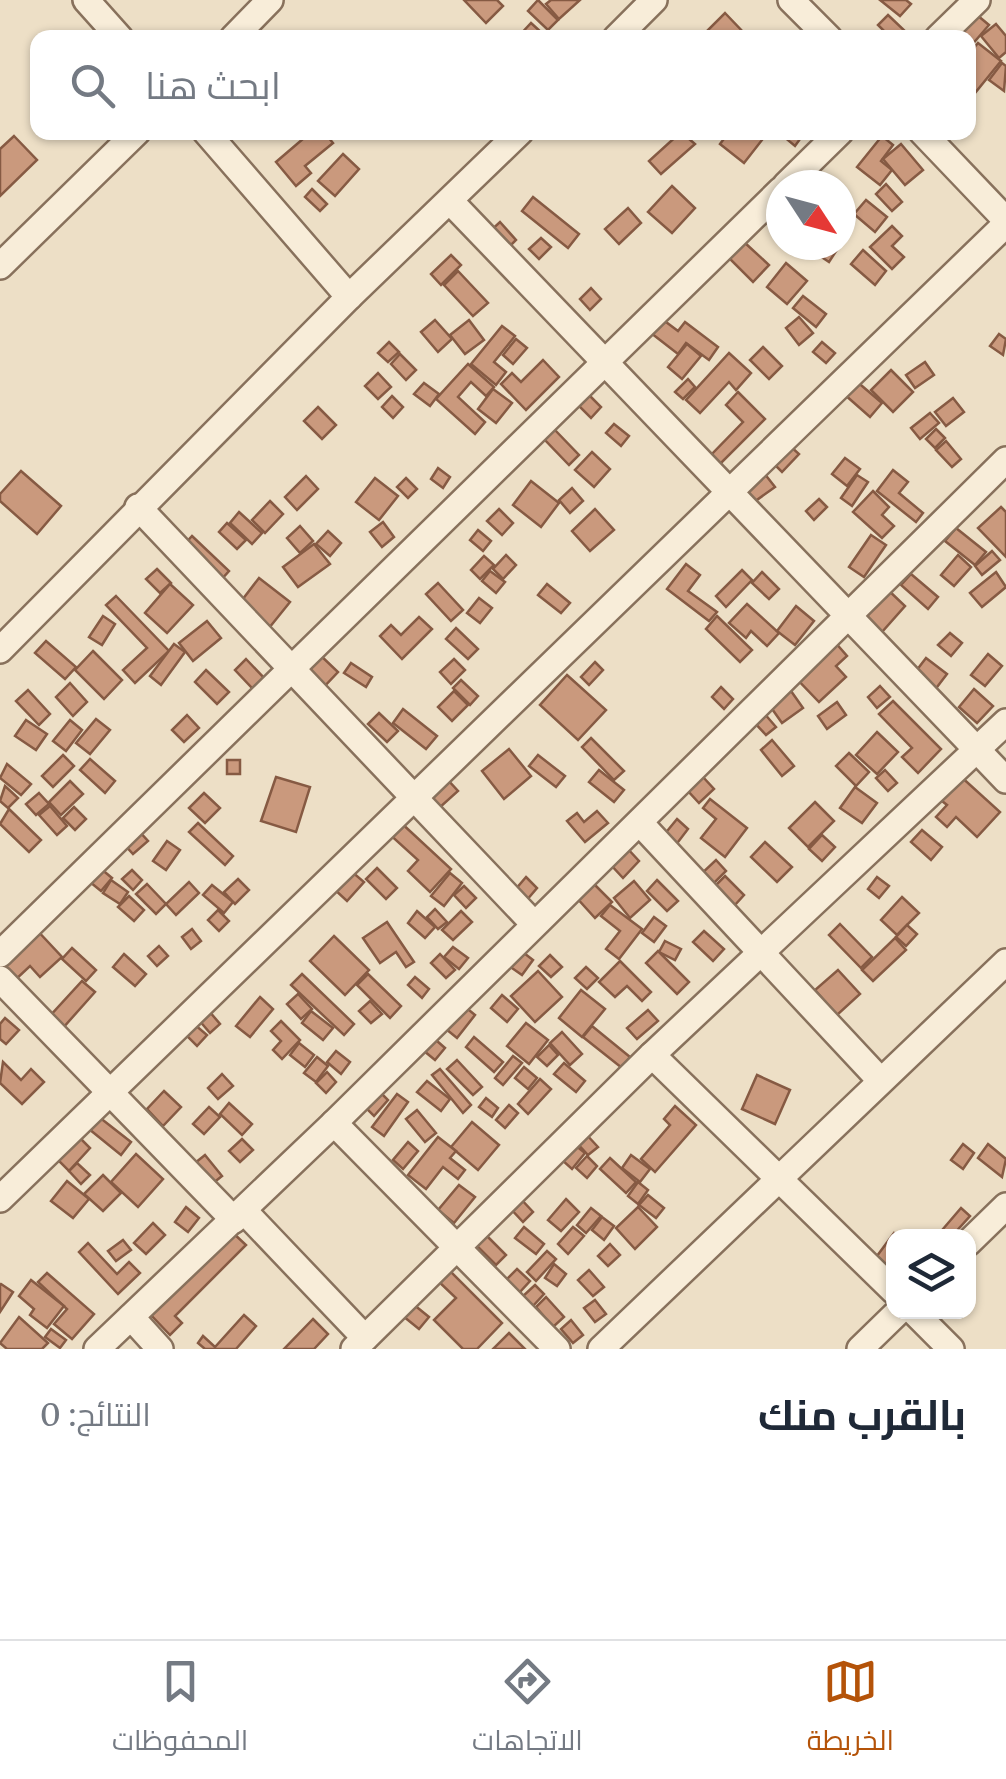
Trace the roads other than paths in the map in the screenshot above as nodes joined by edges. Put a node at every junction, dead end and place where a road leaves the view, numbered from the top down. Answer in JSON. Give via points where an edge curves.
{"nodes":[{"id":1,"x":86,"y":0,"type":"edge"},
{"id":2,"x":270,"y":0,"type":"edge"},
{"id":3,"x":654,"y":0,"type":"edge"},
{"id":4,"x":791,"y":0,"type":"edge"},
{"id":5,"x":977,"y":0,"type":"edge"},
{"id":6,"x":113,"y":30,"type":"edge"},
{"id":7,"x":241,"y":30,"type":"edge"},
{"id":8,"x":624,"y":30,"type":"edge"},
{"id":9,"x":820,"y":30,"type":"edge"},
{"id":10,"x":946,"y":30,"type":"edge"},
{"id":11,"x":129,"y":140,"type":"edge"},
{"id":12,"x":213,"y":140,"type":"edge"},
{"id":13,"x":512,"y":140,"type":"edge"},
{"id":14,"x":832,"y":140,"type":"edge"},
{"id":15,"x":929,"y":140,"type":"edge"},
{"id":16,"x":801,"y":170,"type":"edge"},
{"id":17,"x":450,"y":201,"type":"junction"},
{"id":18,"x":766,"y":203,"type":"edge"},
{"id":19,"x":1006,"y":222,"type":"edge"},
{"id":20,"x":0,"y":266,"type":"edge"},
{"id":21,"x":348,"y":297,"type":"junction"},
{"id":22,"x":604,"y":360,"type":"junction"},
{"id":23,"x":1006,"y":460,"type":"edge"},
{"id":24,"x":726,"y":491,"type":"junction"},
{"id":25,"x":138,"y":506,"type":"junction"},
{"id":26,"x":846,"y":614,"type":"junction"},
{"id":27,"x":0,"y":650,"type":"edge"},
{"id":28,"x":292,"y":669,"type":"junction"},
{"id":29,"x":1006,"y":722,"type":"edge"},
{"id":30,"x":976,"y":748,"type":"junction"},
{"id":31,"x":1006,"y":780,"type":"edge"},
{"id":32,"x":415,"y":798,"type":"junction"},
{"id":33,"x":640,"y":823,"type":"junction"},
{"id":34,"x":532,"y":922,"type":"junction"},
{"id":35,"x":762,"y":953,"type":"junction"},
{"id":36,"x":0,"y":954,"type":"edge"},
{"id":37,"x":1006,"y":962,"type":"edge"},
{"id":38,"x":0,"y":979,"type":"edge"},
{"id":39,"x":652,"y":1056,"type":"junction"},
{"id":40,"x":880,"y":1080,"type":"junction"},
{"id":41,"x":109,"y":1091,"type":"junction"},
{"id":42,"x":334,"y":1123,"type":"junction"},
{"id":43,"x":778,"y":1178,"type":"junction"},
{"id":44,"x":0,"y":1199,"type":"edge"},
{"id":45,"x":1004,"y":1211,"type":"edge"},
{"id":46,"x":239,"y":1216,"type":"junction"},
{"id":47,"x":976,"y":1236,"type":"edge"},
{"id":48,"x":457,"y":1250,"type":"junction"},
{"id":49,"x":886,"y":1283,"type":"edge"},
{"id":50,"x":131,"y":1317,"type":"junction"},
{"id":51,"x":891,"y":1319,"type":"edge"},
{"id":52,"x":921,"y":1319,"type":"edge"},
{"id":53,"x":359,"y":1344,"type":"edge"},
{"id":54,"x":97,"y":1349,"type":"edge"},
{"id":55,"x":160,"y":1349,"type":"edge"},
{"id":56,"x":557,"y":1349,"type":"edge"},
{"id":57,"x":601,"y":1349,"type":"edge"},
{"id":58,"x":860,"y":1349,"type":"edge"},
{"id":59,"x":951,"y":1349,"type":"edge"}],
"edges":[{"from":1,"to":6,"type":"street"},
{"from":2,"to":7,"type":"street"},
{"from":3,"to":8,"type":"street"},
{"from":4,"to":9,"type":"street"},
{"from":5,"to":10,"type":"street"},
{"from":11,"to":20,"type":"street"},
{"from":12,"to":21,"type":"street"},
{"from":13,"to":17,"type":"street"},
{"from":14,"to":16,"type":"street"},
{"from":15,"to":19,"type":"street"},
{"from":17,"to":21,"type":"street"},
{"from":17,"to":22,"type":"street"},
{"from":18,"to":22,"type":"street"},
{"from":19,"to":24,"type":"street"},
{"from":21,"to":25,"type":"street"},
{"from":22,"to":24,"type":"street"},
{"from":22,"to":28,"type":"street"},
{"from":23,"to":26,"type":"street"},
{"from":24,"to":26,"type":"street"},
{"from":24,"to":32,"type":"street"},
{"from":25,"to":27,"type":"street"},
{"from":25,"to":28,"type":"street"},
{"from":26,"to":30,"type":"street"},
{"from":26,"to":33,"type":"street"},
{"from":28,"to":32,"type":"street"},
{"from":28,"to":36,"type":"street"},
{"from":29,"to":30,"type":"street"},
{"from":30,"to":31,"type":"street"},
{"from":30,"to":35,"type":"street"},
{"from":32,"to":34,"type":"street"},
{"from":32,"to":41,"type":"street"},
{"from":33,"to":34,"type":"street"},
{"from":33,"to":35,"type":"street"},
{"from":34,"to":42,"type":"street"},
{"from":35,"to":39,"type":"street"},
{"from":35,"to":40,"type":"street"},
{"from":37,"to":40,"type":"street"},
{"from":38,"to":41,"type":"street"},
{"from":39,"to":43,"type":"street"},
{"from":39,"to":48,"type":"street"},
{"from":40,"to":43,"type":"street"},
{"from":41,"to":44,"type":"street"},
{"from":41,"to":46,"type":"street"},
{"from":42,"to":46,"type":"street"},
{"from":42,"to":48,"type":"street"},
{"from":43,"to":49,"type":"street"},
{"from":43,"to":57,"type":"street"},
{"from":45,"to":47,"type":"street"},
{"from":46,"to":50,"type":"street"},
{"from":46,"to":53,"type":"street"},
{"from":48,"to":53,"type":"street"},
{"from":48,"to":56,"type":"street"},
{"from":50,"to":54,"type":"street"},
{"from":50,"to":55,"type":"street"},
{"from":51,"to":58,"type":"street"},
{"from":52,"to":59,"type":"street"}]}
